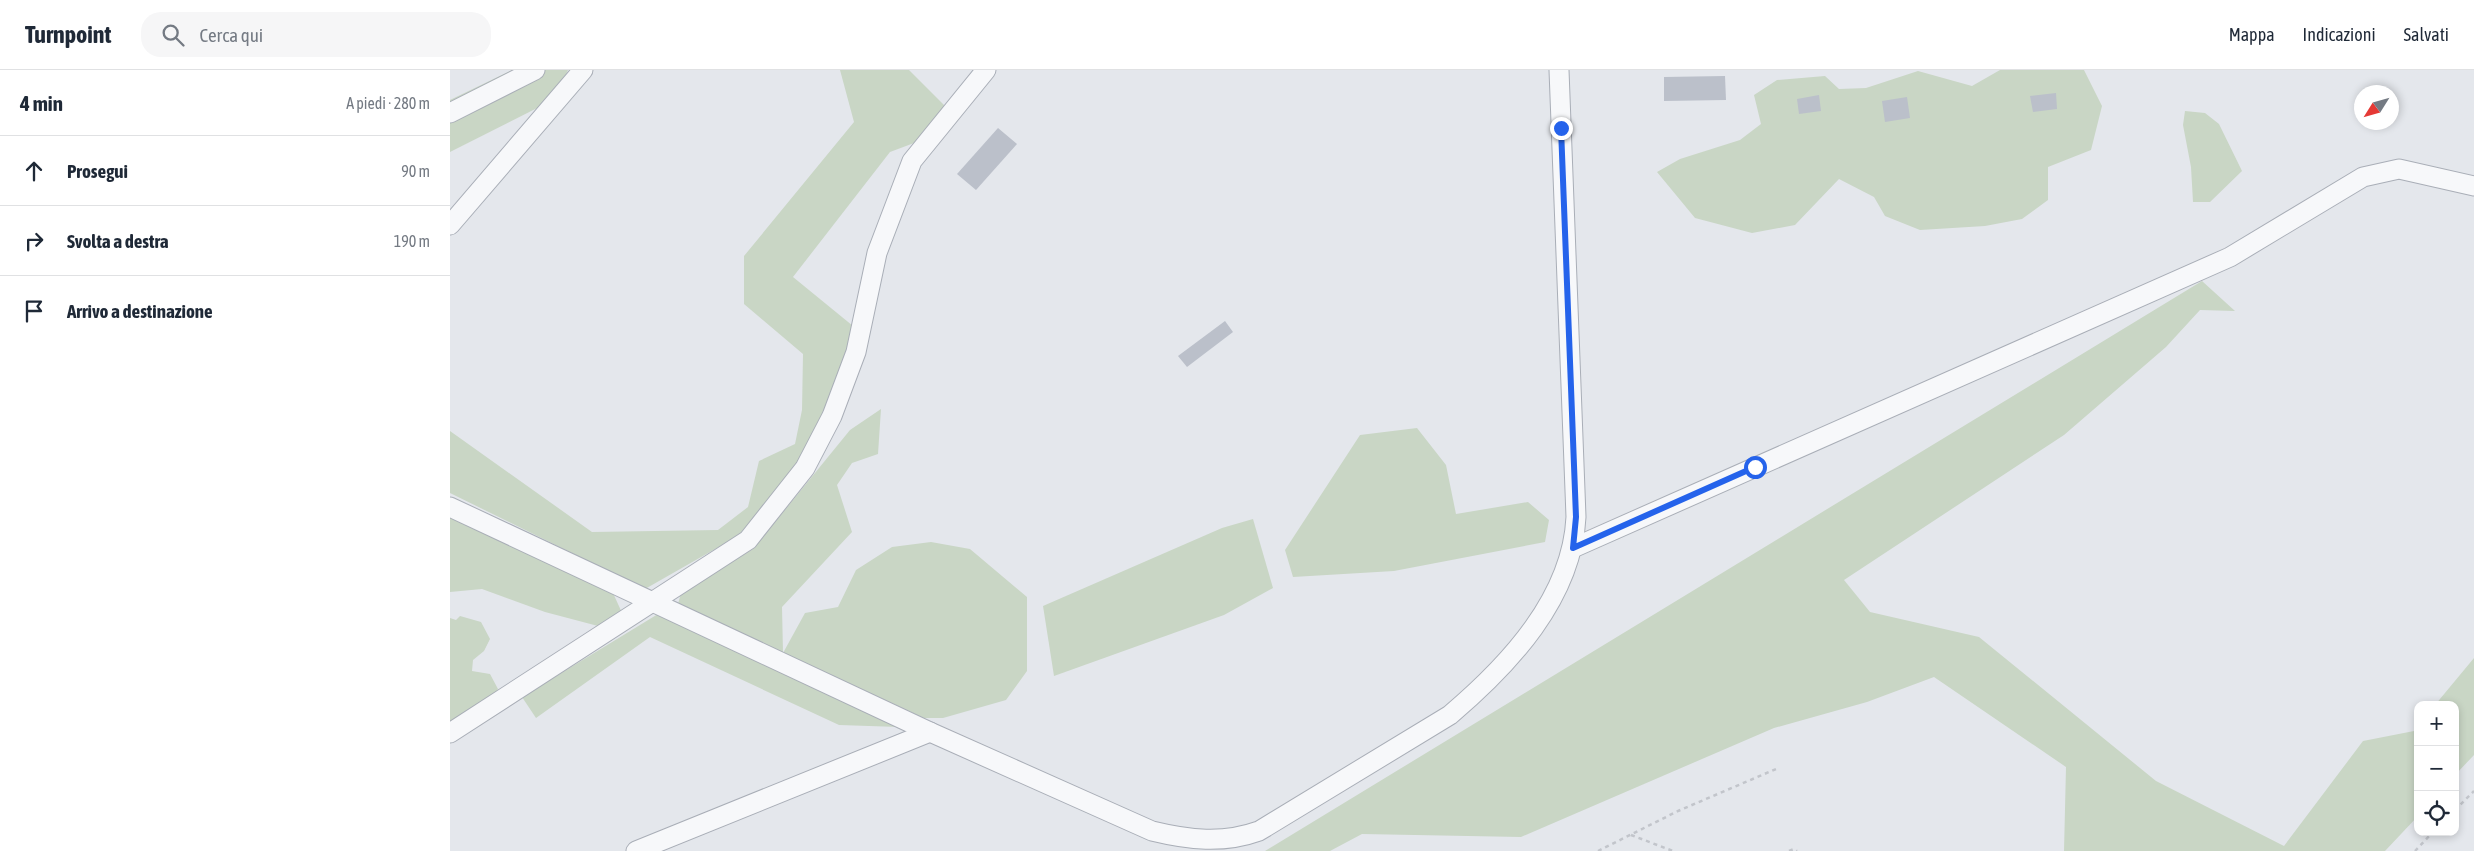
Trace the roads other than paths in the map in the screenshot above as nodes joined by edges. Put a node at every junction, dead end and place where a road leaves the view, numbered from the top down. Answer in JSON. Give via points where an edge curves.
{"nodes":[{"id":1,"x":536,"y":70,"type":"edge"},
{"id":2,"x":583,"y":70,"type":"edge"},
{"id":3,"x":986,"y":70,"type":"edge"},
{"id":4,"x":1559,"y":70,"type":"edge"},
{"id":5,"x":450,"y":113,"type":"edge"},
{"id":6,"x":2474,"y":186,"type":"edge"},
{"id":7,"x":450,"y":225,"type":"edge"},
{"id":8,"x":450,"y":507,"type":"edge"},
{"id":9,"x":1573,"y":548,"type":"junction"},
{"id":10,"x":654,"y":601,"type":"junction"},
{"id":11,"x":930,"y":732,"type":"junction"},
{"id":12,"x":450,"y":733,"type":"edge"},
{"id":13,"x":1183,"y":844,"type":"edge"},
{"id":14,"x":636,"y":851,"type":"edge"}],
"edges":[{"from":1,"to":5,"type":"street"},
{"from":2,"to":7,"type":"street"},
{"from":3,"to":10,"type":"street","via":[[912,161],[877,253],[856,352],[832,416],[805,468],[748,540]]},
{"from":4,"to":9,"type":"street","via":[[1576,517]]},
{"from":6,"to":9,"type":"street","via":[[2399,169],[2363,177],[2230,257]]},
{"from":8,"to":10,"type":"street"},
{"from":9,"to":13,"type":"street","via":[[1562,581],[1527,635],[1484,684],[1450,715],[1259,831],[1232,839]]},
{"from":10,"to":11,"type":"street"},
{"from":10,"to":12,"type":"street"},
{"from":11,"to":13,"type":"street"},
{"from":11,"to":14,"type":"street"}]}
